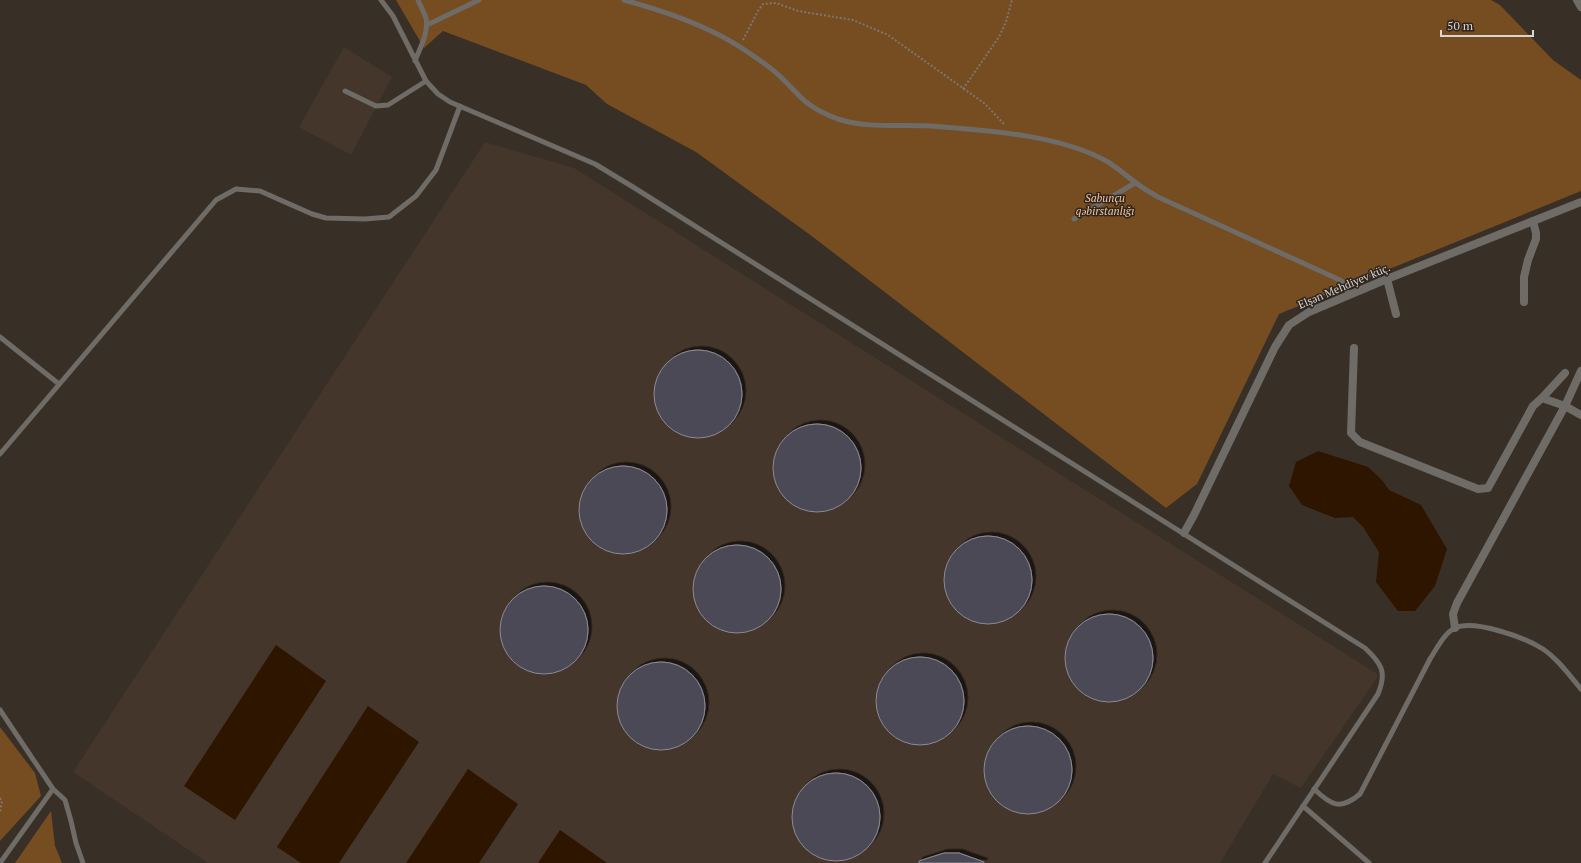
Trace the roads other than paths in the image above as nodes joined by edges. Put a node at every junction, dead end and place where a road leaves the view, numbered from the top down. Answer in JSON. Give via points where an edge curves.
{"nodes":[{"id":1,"x":381,"y":0,"type":"edge"},
{"id":2,"x":418,"y":0,"type":"edge"},
{"id":3,"x":479,"y":0,"type":"edge"},
{"id":4,"x":624,"y":0,"type":"edge"},
{"id":5,"x":1577,"y":0,"type":"edge"},
{"id":6,"x":1581,"y":7,"type":"edge"},
{"id":7,"x":426,"y":25,"type":"junction"},
{"id":8,"x":415,"y":61,"type":"junction"},
{"id":9,"x":426,"y":81,"type":"junction"},
{"id":10,"x":345,"y":91,"type":"dead end"},
{"id":11,"x":460,"y":106,"type":"junction"},
{"id":12,"x":1135,"y":183,"type":"junction"},
{"id":13,"x":1581,"y":202,"type":"edge"},
{"id":14,"x":1074,"y":219,"type":"dead end"},
{"id":15,"x":1533,"y":221,"type":"junction"},
{"id":16,"x":1387,"y":279,"type":"junction"},
{"id":17,"x":1348,"y":295,"type":"junction"},
{"id":18,"x":1524,"y":302,"type":"dead end"},
{"id":19,"x":1396,"y":314,"type":"dead end"},
{"id":20,"x":0,"y":337,"type":"edge"},
{"id":21,"x":1354,"y":348,"type":"dead end"},
{"id":22,"x":1581,"y":371,"type":"edge"},
{"id":23,"x":1565,"y":373,"type":"dead end"},
{"id":24,"x":59,"y":384,"type":"junction"},
{"id":25,"x":1542,"y":398,"type":"junction"},
{"id":26,"x":1565,"y":406,"type":"junction"},
{"id":27,"x":1581,"y":415,"type":"edge"},
{"id":28,"x":0,"y":454,"type":"edge"},
{"id":29,"x":1184,"y":533,"type":"junction"},
{"id":30,"x":1455,"y":628,"type":"junction"},
{"id":31,"x":1581,"y":688,"type":"edge"},
{"id":32,"x":0,"y":710,"type":"edge"},
{"id":33,"x":53,"y":789,"type":"junction"},
{"id":34,"x":1314,"y":789,"type":"junction"},
{"id":35,"x":1303,"y":806,"type":"junction"},
{"id":36,"x":0,"y":863,"type":"edge"},
{"id":37,"x":83,"y":863,"type":"edge"},
{"id":38,"x":1265,"y":863,"type":"edge"},
{"id":39,"x":1369,"y":863,"type":"edge"}],
"edges":[{"from":1,"to":8,"type":"lane","via":[[393,16]]},
{"from":2,"to":7,"type":"lane","via":[[426,17]]},
{"from":3,"to":7,"type":"lane"},
{"from":4,"to":12,"type":"lane","via":[[648,6],[721,36],[770,68],[820,112],[838,119],[856,124],[940,126],[1057,142],[1109,162]]},
{"from":5,"to":6,"type":"street"},
{"from":7,"to":8,"type":"lane"},
{"from":8,"to":9,"type":"lane"},
{"from":9,"to":10,"type":"lane","via":[[388,105],[376,106]]},
{"from":9,"to":11,"type":"lane","via":[[438,94]]},
{"from":11,"to":24,"type":"lane","via":[[436,170],[416,196],[389,216],[365,219],[326,218],[260,191],[236,189],[216,200]]},
{"from":11,"to":29,"type":"lane","via":[[595,164]]},
{"from":12,"to":14,"type":"lane"},
{"from":12,"to":17,"type":"lane","via":[[1158,197],[1340,280],[1344,283]]},
{"from":13,"to":15,"type":"street","name":"Elşən Mehdiyev küç."},
{"from":15,"to":16,"type":"street","name":"Elşən Mehdiyev küç."},
{"from":15,"to":18,"type":"street","via":[[1536,239],[1524,277]]},
{"from":16,"to":17,"type":"street","name":"Elşən Mehdiyev küç."},
{"from":16,"to":19,"type":"street"},
{"from":17,"to":29,"type":"street","name":"Elşən Mehdiyev küç.","via":[[1302,315],[1284,331]]},
{"from":20,"to":24,"type":"lane"},
{"from":21,"to":25,"type":"street","via":[[1351,433],[1360,442],[1478,489],[1488,488],[1533,406]]},
{"from":22,"to":26,"type":"street"},
{"from":23,"to":25,"type":"street"},
{"from":24,"to":28,"type":"lane"},
{"from":25,"to":26,"type":"street"},
{"from":26,"to":27,"type":"street"},
{"from":26,"to":30,"type":"street","via":[[1457,603],[1453,614]]},
{"from":29,"to":34,"type":"lane","via":[[1365,648],[1376,658],[1383,670],[1383,683],[1378,694]]},
{"from":30,"to":31,"type":"lane","via":[[1482,627],[1524,640],[1559,662]]},
{"from":30,"to":34,"type":"lane","via":[[1442,639],[1430,659],[1360,794],[1352,801],[1334,804]]},
{"from":32,"to":33,"type":"lane"},
{"from":33,"to":36,"type":"lane"},
{"from":33,"to":37,"type":"lane","via":[[65,800]]},
{"from":34,"to":35,"type":"lane"},
{"from":35,"to":38,"type":"lane"},
{"from":35,"to":39,"type":"lane"}]}
